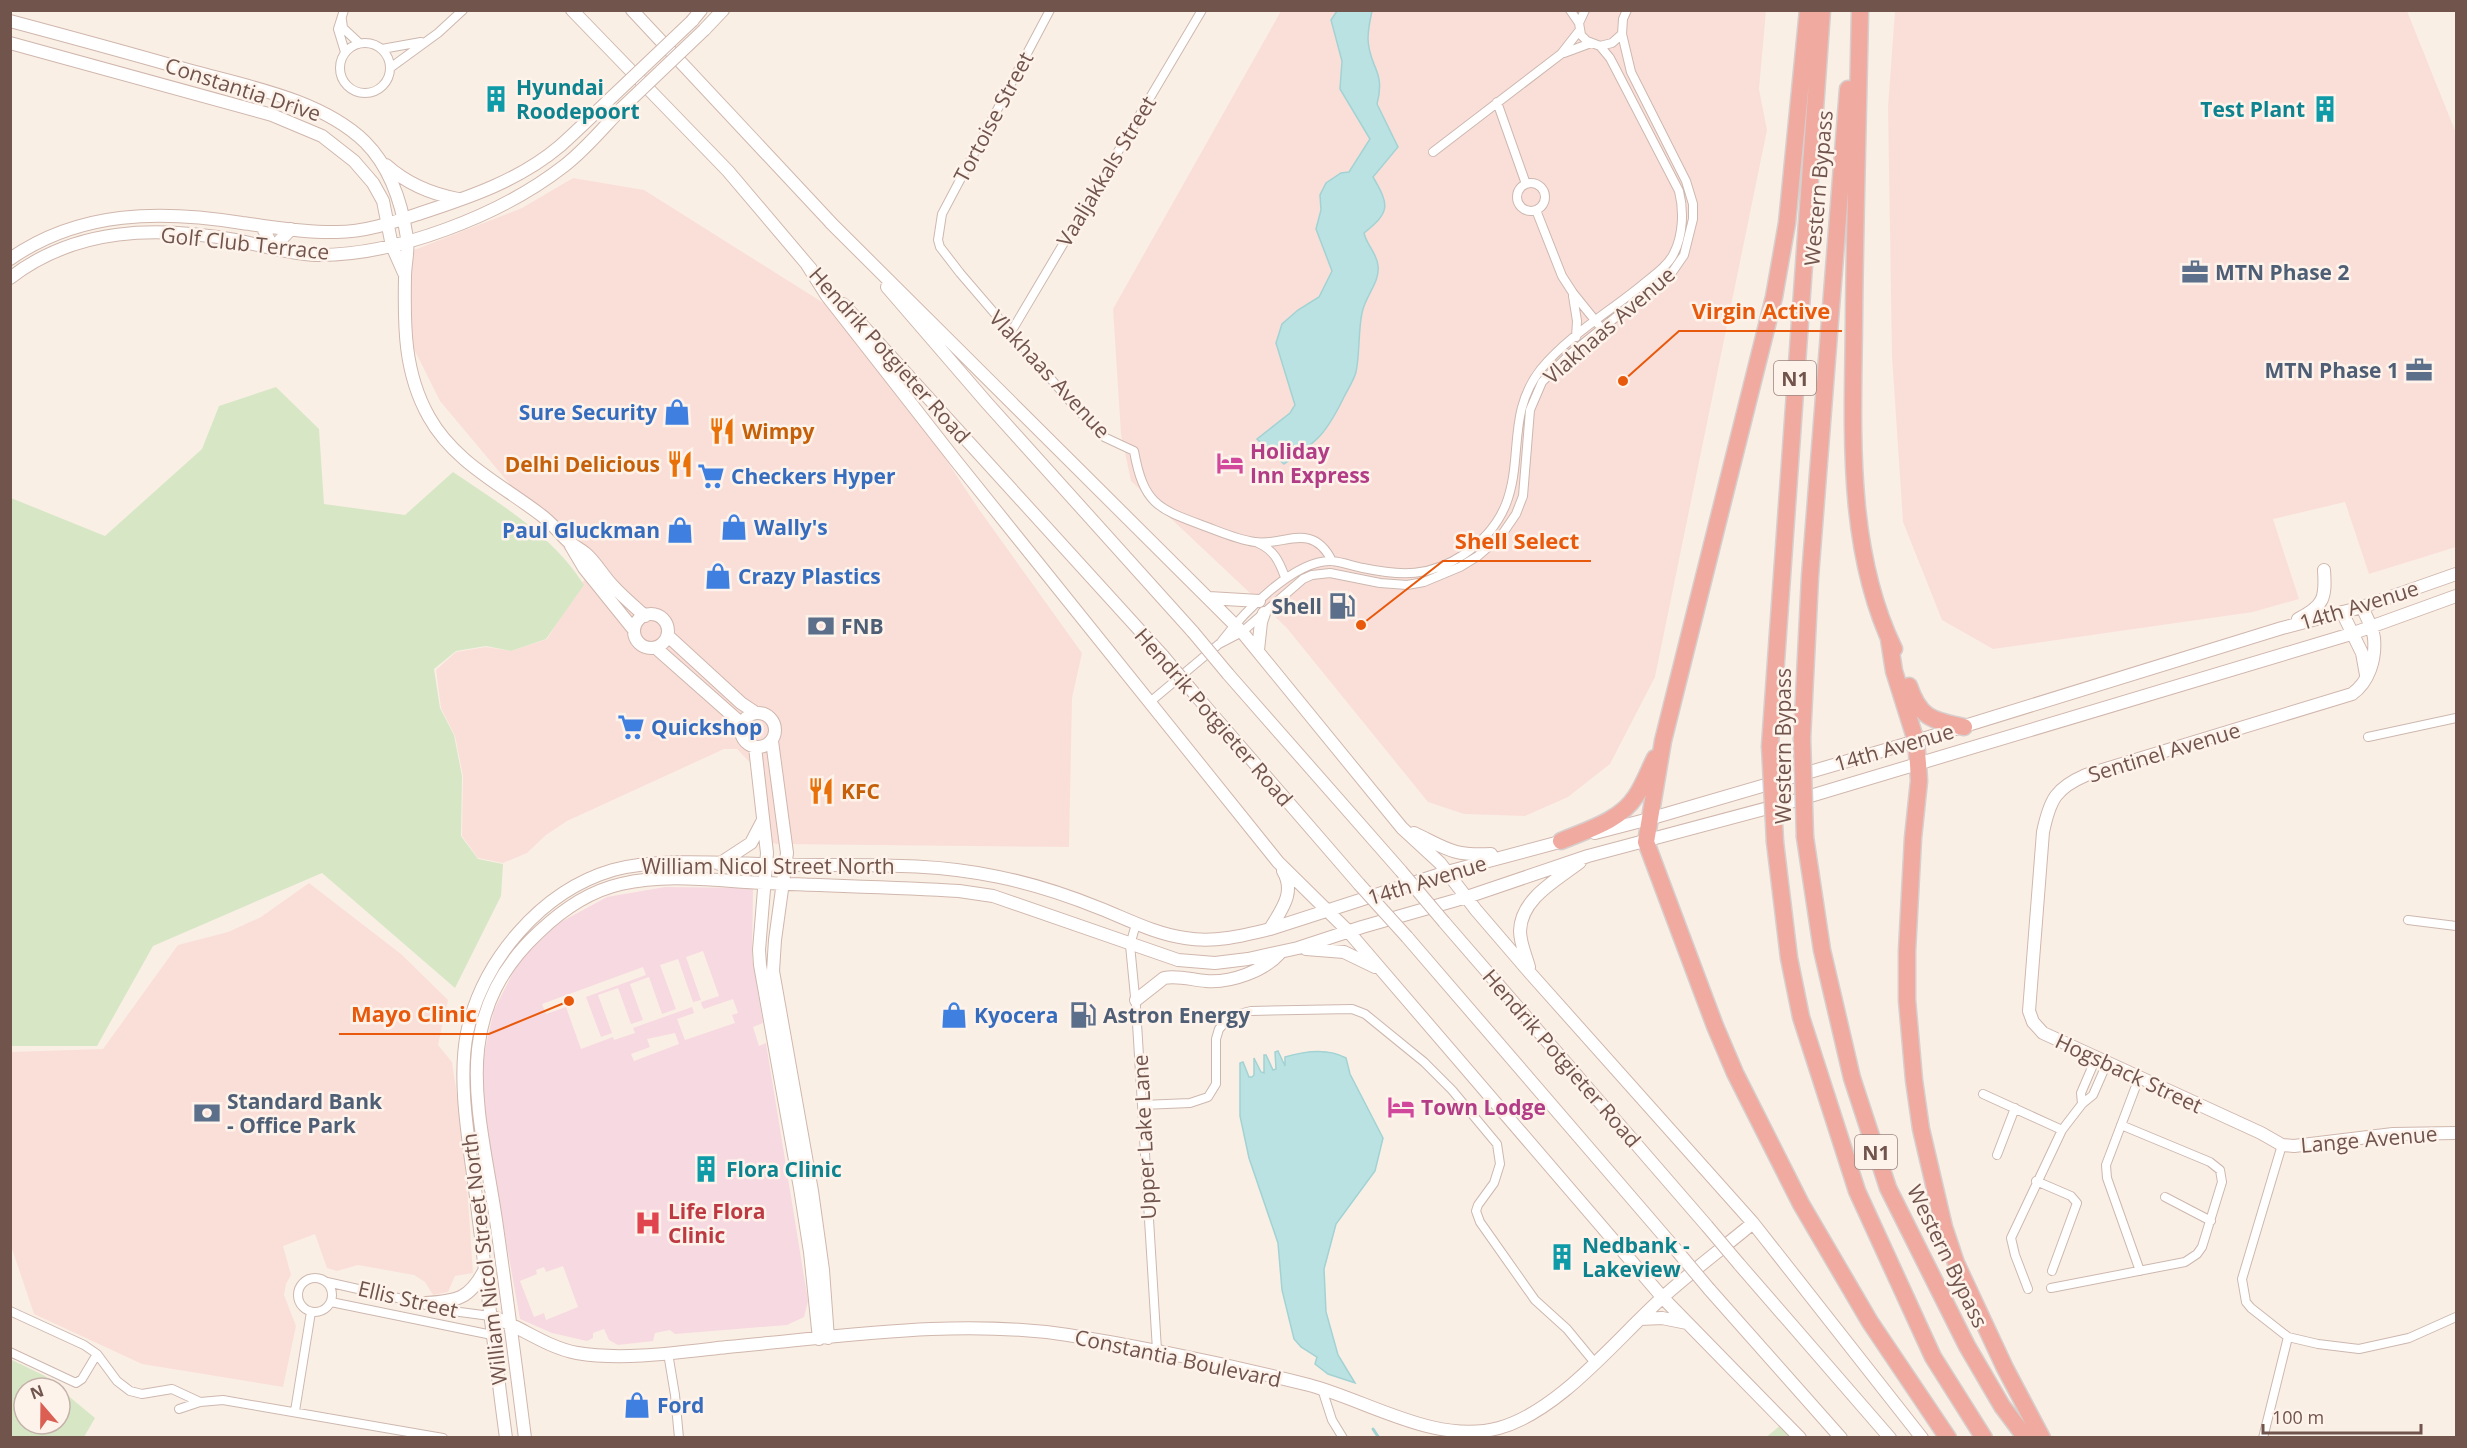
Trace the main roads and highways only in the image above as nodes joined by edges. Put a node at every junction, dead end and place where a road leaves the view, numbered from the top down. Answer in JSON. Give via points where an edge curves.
{"nodes":[{"id":1,"x":572,"y":10,"type":"edge"},
{"id":2,"x":632,"y":10,"type":"edge"},
{"id":3,"x":701,"y":10,"type":"edge"},
{"id":4,"x":723,"y":10,"type":"edge"},
{"id":5,"x":1808,"y":10,"type":"edge"},
{"id":6,"x":1822,"y":10,"type":"edge"},
{"id":7,"x":1854,"y":10,"type":"edge"},
{"id":8,"x":1860,"y":10,"type":"edge"},
{"id":9,"x":10,"y":21,"type":"edge"},
{"id":10,"x":10,"y":43,"type":"edge"},
{"id":11,"x":382,"y":162,"type":"junction"},
{"id":12,"x":460,"y":200,"type":"junction"},
{"id":13,"x":403,"y":219,"type":"junction"},
{"id":14,"x":830,"y":222,"type":"junction"},
{"id":15,"x":389,"y":224,"type":"junction"},
{"id":16,"x":262,"y":226,"type":"junction"},
{"id":17,"x":291,"y":229,"type":"junction"},
{"id":18,"x":408,"y":241,"type":"junction"},
{"id":19,"x":392,"y":246,"type":"junction"},
{"id":20,"x":273,"y":248,"type":"junction"},
{"id":21,"x":10,"y":259,"type":"edge"},
{"id":22,"x":806,"y":263,"type":"junction"},
{"id":23,"x":405,"y":274,"type":"junction"},
{"id":24,"x":10,"y":278,"type":"edge"},
{"id":25,"x":569,"y":542,"type":"junction"},
{"id":26,"x":2324,"y":570,"type":"dead end"},
{"id":27,"x":2457,"y":574,"type":"edge"},
{"id":28,"x":2457,"y":596,"type":"edge"},
{"id":29,"x":1209,"y":598,"type":"junction"},
{"id":30,"x":2362,"y":607,"type":"junction"},
{"id":31,"x":2342,"y":612,"type":"junction"},
{"id":32,"x":645,"y":616,"type":"junction"},
{"id":33,"x":2282,"y":628,"type":"junction"},
{"id":34,"x":2371,"y":628,"type":"junction"},
{"id":35,"x":634,"y":630,"type":"junction"},
{"id":36,"x":2351,"y":634,"type":"junction"},
{"id":37,"x":668,"y":636,"type":"junction"},
{"id":38,"x":1889,"y":639,"type":"junction"},
{"id":39,"x":656,"y":648,"type":"junction"},
{"id":40,"x":1258,"y":650,"type":"junction"},
{"id":41,"x":2366,"y":679,"type":"junction"},
{"id":42,"x":756,"y":713,"type":"junction"},
{"id":43,"x":742,"y":724,"type":"junction"},
{"id":44,"x":1964,"y":727,"type":"junction"},
{"id":45,"x":772,"y":741,"type":"junction"},
{"id":46,"x":1663,"y":741,"type":"junction"},
{"id":47,"x":1916,"y":741,"type":"junction"},
{"id":48,"x":755,"y":747,"type":"junction"},
{"id":49,"x":1918,"y":764,"type":"junction"},
{"id":50,"x":764,"y":819,"type":"junction"},
{"id":51,"x":1649,"y":819,"type":"junction"},
{"id":52,"x":1402,"y":828,"type":"junction"},
{"id":53,"x":1561,"y":841,"type":"junction"},
{"id":54,"x":1646,"y":842,"type":"junction"},
{"id":55,"x":1516,"y":853,"type":"junction"},
{"id":56,"x":1588,"y":856,"type":"junction"},
{"id":57,"x":1278,"y":862,"type":"junction"},
{"id":58,"x":719,"y":864,"type":"junction"},
{"id":59,"x":766,"y":864,"type":"junction"},
{"id":60,"x":786,"y":865,"type":"junction"},
{"id":61,"x":1447,"y":872,"type":"junction"},
{"id":62,"x":765,"y":883,"type":"junction"},
{"id":63,"x":784,"y":883,"type":"junction"},
{"id":64,"x":2038,"y":892,"type":"joint"},
{"id":65,"x":1467,"y":897,"type":"junction"},
{"id":66,"x":1328,"y":910,"type":"junction"},
{"id":67,"x":1270,"y":929,"type":"junction"},
{"id":68,"x":1348,"y":931,"type":"junction"},
{"id":69,"x":1298,"y":948,"type":"junction"},
{"id":70,"x":1281,"y":952,"type":"junction"},
{"id":71,"x":1379,"y":969,"type":"junction"},
{"id":72,"x":1531,"y":974,"type":"junction"},
{"id":73,"x":1136,"y":1000,"type":"road end"},
{"id":74,"x":2457,"y":1133,"type":"edge"},
{"id":75,"x":2282,"y":1144,"type":"joint"},
{"id":76,"x":1753,"y":1223,"type":"junction"},
{"id":77,"x":485,"y":1269,"type":"junction"},
{"id":78,"x":1663,"y":1298,"type":"junction"},
{"id":79,"x":426,"y":1303,"type":"road end"},
{"id":80,"x":490,"y":1316,"type":"junction"},
{"id":81,"x":1640,"y":1319,"type":"junction"},
{"id":82,"x":511,"y":1323,"type":"junction"},
{"id":83,"x":1688,"y":1323,"type":"junction"},
{"id":84,"x":492,"y":1335,"type":"junction"},
{"id":85,"x":526,"y":1335,"type":"junction"},
{"id":86,"x":513,"y":1337,"type":"junction"},
{"id":87,"x":824,"y":1338,"type":"junction"},
{"id":88,"x":506,"y":1437,"type":"edge"},
{"id":89,"x":525,"y":1437,"type":"edge"},
{"id":90,"x":1800,"y":1437,"type":"edge"},
{"id":91,"x":1841,"y":1437,"type":"edge"},
{"id":92,"x":1890,"y":1437,"type":"edge"},
{"id":93,"x":1922,"y":1437,"type":"edge"},
{"id":94,"x":1948,"y":1437,"type":"edge"},
{"id":95,"x":1984,"y":1437,"type":"edge"},
{"id":96,"x":2026,"y":1437,"type":"edge"},
{"id":97,"x":2042,"y":1437,"type":"edge"}],
"edges":[{"from":1,"to":22,"type":"main road","name":"Hendrik Potgieter Road","via":[[728,171]]},
{"from":2,"to":14,"type":"main road","name":"Hendrik Potgieter Road"},
{"from":3,"to":12,"type":"main road","name":"Golf Club Terrace","bridge":true,"via":[[559,147],[488,190]]},
{"from":4,"to":18,"type":"main road","name":"Golf Club Terrace","bridge":true,"via":[[573,159],[499,207]]},
{"from":5,"to":46,"type":"highway","via":[[1787,223],[1774,297]]},
{"from":6,"to":95,"type":"highway","name":"Western Bypass","number":"N1","bridge":true,"via":[[1770,746],[1775,842],[1789,958],[1801,1017],[1857,1191],[1933,1357]]},
{"from":7,"to":96,"type":"highway","name":"Western Bypass","number":"N1","bridge":true,"via":[[1810,577],[1802,738],[1805,837],[1822,950],[1852,1078],[1888,1188],[1967,1346],[2002,1406]]},
{"from":8,"to":38,"type":"highway","via":[[1853,454],[1867,566]]},
{"from":9,"to":11,"type":"main road","name":"Constantia Drive","via":[[276,95],[331,117],[365,142]]},
{"from":10,"to":15,"type":"main road","name":"Constantia Drive","via":[[272,115],[309,129],[363,170],[383,201]]},
{"from":11,"to":12,"type":"main road","via":[[412,183]]},
{"from":11,"to":13,"type":"main road","name":"Constantia Drive"},
{"from":12,"to":13,"type":"main road","name":"Golf Club Terrace"},
{"from":13,"to":15,"type":"main road","name":"Golf Club Terrace"},
{"from":13,"to":18,"type":"main road","name":"Constantia Drive"},
{"from":14,"to":29,"type":"main road"},
{"from":14,"to":92,"type":"main road","name":"Hendrik Potgieter Road","bridge":true,"via":[[1193,632]]},
{"from":15,"to":17,"type":"main road","name":"Golf Club Terrace","via":[[350,232]]},
{"from":15,"to":19,"type":"main road","name":"Constantia Drive"},
{"from":16,"to":17,"type":"main road","name":"Golf Club Terrace"},
{"from":16,"to":20,"type":"main road"},
{"from":16,"to":21,"type":"main road","name":"Golf Club Terrace","via":[[131,215],[78,225]]},
{"from":17,"to":20,"type":"main road"},
{"from":18,"to":19,"type":"main road","name":"Golf Club Terrace"},
{"from":18,"to":23,"type":"main road","name":"Constantia Drive"},
{"from":19,"to":20,"type":"main road","name":"Golf Club Terrace","via":[[314,255]]},
{"from":19,"to":23,"type":"main road","name":"Constantia Drive"},
{"from":20,"to":24,"type":"main road","name":"Golf Club Terrace","via":[[221,238],[139,231],[72,243]]},
{"from":22,"to":57,"type":"main road","via":[[827,296],[956,461]]},
{"from":22,"to":91,"type":"main road","name":"Hendrik Potgieter Road","bridge":true,"via":[[1163,656]]},
{"from":23,"to":25,"type":"main road","name":"Constantia Drive","via":[[409,366],[429,418],[479,472],[541,514]]},
{"from":25,"to":32,"type":"main road","name":"Constantia Drive","via":[[585,553]]},
{"from":25,"to":35,"type":"main road","name":"Constantia Drive"},
{"from":26,"to":33,"type":"main road","via":[[2325,590],[2320,604]]},
{"from":27,"to":30,"type":"main road","name":"14th Avenue"},
{"from":28,"to":34,"type":"main road","name":"14th Avenue"},
{"from":29,"to":40,"type":"main road"},
{"from":29,"to":40,"type":"main road","via":[[1262,607]]},
{"from":30,"to":31,"type":"main road","name":"14th Avenue"},
{"from":30,"to":34,"type":"main road"},
{"from":31,"to":33,"type":"main road","name":"14th Avenue"},
{"from":31,"to":36,"type":"main road"},
{"from":32,"to":35,"type":"main road","via":[[638,620]]},
{"from":32,"to":37,"type":"main road","via":[[652,614],[664,619]]},
{"from":33,"to":44,"type":"main road","name":"14th Avenue"},
{"from":34,"to":36,"type":"main road","name":"14th Avenue"},
{"from":34,"to":41,"type":"main road","via":[[2373,660]]},
{"from":35,"to":39,"type":"main road","via":[[640,645]]},
{"from":36,"to":41,"type":"main road","via":[[2362,653]]},
{"from":36,"to":49,"type":"main road","name":"14th Avenue"},
{"from":37,"to":39,"type":"main road"},
{"from":37,"to":42,"type":"main road"},
{"from":38,"to":44,"type":"highway","via":[[1916,705],[1935,721]]},
{"from":38,"to":47,"type":"highway","via":[[1894,672]]},
{"from":39,"to":43,"type":"main road"},
{"from":40,"to":52,"type":"main road"},
{"from":41,"to":64,"type":"main road","name":"Sentinel Avenue","via":[[2343,698],[2066,783],[2047,812]]},
{"from":42,"to":43,"type":"main road"},
{"from":42,"to":45,"type":"main road","via":[[773,721],[776,733]]},
{"from":43,"to":48,"type":"main road","via":[[745,741]]},
{"from":44,"to":47,"type":"main road","name":"14th Avenue"},
{"from":45,"to":48,"type":"main road"},
{"from":45,"to":60,"type":"main road"},
{"from":46,"to":51,"type":"highway"},
{"from":46,"to":53,"type":"highway","via":[[1626,809]]},
{"from":47,"to":49,"type":"highway"},
{"from":47,"to":51,"type":"main road","name":"14th Avenue"},
{"from":48,"to":50,"type":"main road"},
{"from":49,"to":54,"type":"main road","name":"14th Avenue"},
{"from":49,"to":97,"type":"highway","via":[[1906,1000],[1921,1129],[1956,1263]]},
{"from":50,"to":58,"type":"main road","via":[[751,843]]},
{"from":50,"to":59,"type":"main road"},
{"from":51,"to":53,"type":"main road","name":"14th Avenue"},
{"from":51,"to":54,"type":"highway"},
{"from":52,"to":55,"type":"main road","via":[[1446,851],[1473,855]]},
{"from":52,"to":61,"type":"main road"},
{"from":53,"to":55,"type":"main road","name":"14th Avenue"},
{"from":54,"to":56,"type":"main road","name":"14th Avenue"},
{"from":54,"to":94,"type":"highway","via":[[1735,1073],[1801,1204],[1870,1322]]},
{"from":55,"to":61,"type":"main road","name":"14th Avenue"},
{"from":56,"to":65,"type":"main road","name":"14th Avenue"},
{"from":56,"to":72,"type":"main road","via":[[1535,896],[1524,912],[1521,940]]},
{"from":57,"to":66,"type":"main road"},
{"from":57,"to":67,"type":"main road","via":[[1289,882],[1289,892]]},
{"from":58,"to":59,"type":"main road","name":"William Nicol Street North"},
{"from":58,"to":77,"type":"main road","name":"William Nicol Street North","via":[[659,863],[596,876],[538,913],[503,952],[488,976],[467,1034],[465,1080]]},
{"from":59,"to":60,"type":"main road","name":"William Nicol Street North"},
{"from":59,"to":62,"type":"main road"},
{"from":60,"to":63,"type":"main road"},
{"from":60,"to":67,"type":"main road","name":"William Nicol Street North","via":[[906,866],[979,872],[1026,883],[1185,938],[1211,940]]},
{"from":61,"to":65,"type":"main road"},
{"from":61,"to":66,"type":"main road","name":"14th Avenue"},
{"from":62,"to":63,"type":"main road","name":"William Nicol Street North"},
{"from":62,"to":82,"type":"main road","name":"William Nicol Street North","via":[[671,879],[622,884],[599,891],[556,916],[527,942],[503,976],[479,1040],[476,1089]]},
{"from":62,"to":87,"type":"main road","via":[[759,950],[763,987]]},
{"from":63,"to":70,"type":"main road","name":"William Nicol Street North","via":[[947,890],[993,896],[1130,945],[1197,963]]},
{"from":63,"to":87,"type":"main road","via":[[773,972],[812,1191],[823,1270]]},
{"from":64,"to":75,"type":"main road","name":"Hogsback Street","via":[[2029,998],[2030,1017],[2043,1034]]},
{"from":65,"to":68,"type":"main road","name":"14th Avenue"},
{"from":65,"to":72,"type":"main road"},
{"from":66,"to":67,"type":"main road","name":"William Nicol Street North"},
{"from":66,"to":68,"type":"main road"},
{"from":68,"to":69,"type":"main road","name":"William Nicol Street North"},
{"from":68,"to":71,"type":"main road"},
{"from":69,"to":70,"type":"main road","name":"William Nicol Street North"},
{"from":69,"to":71,"type":"main road","via":[[1344,952]]},
{"from":70,"to":73,"type":"main road","via":[[1266,965],[1225,980],[1164,978]]},
{"from":71,"to":78,"type":"main road"},
{"from":72,"to":76,"type":"main road"},
{"from":74,"to":75,"type":"main road","name":"Lange Avenue","via":[[2393,1134],[2310,1146]]},
{"from":76,"to":78,"type":"main road","name":"Constantia Boulevard"},
{"from":76,"to":93,"type":"main road"},
{"from":77,"to":79,"type":"main road","via":[[467,1294],[452,1301]]},
{"from":77,"to":80,"type":"main road","name":"William Nicol Street North"},
{"from":78,"to":81,"type":"main road","name":"Constantia Boulevard"},
{"from":78,"to":83,"type":"main road"},
{"from":80,"to":82,"type":"main road","name":"Constantia Boulevard"},
{"from":80,"to":84,"type":"main road","name":"William Nicol Street North"},
{"from":81,"to":83,"type":"main road"},
{"from":81,"to":87,"type":"main road","name":"Constantia Boulevard","via":[[1546,1403],[1513,1423],[1468,1433],[1431,1427],[1323,1389],[1157,1350],[1048,1333],[960,1327]]},
{"from":82,"to":85,"type":"main road","name":"Constantia Boulevard"},
{"from":82,"to":86,"type":"main road","name":"William Nicol Street North"},
{"from":83,"to":90,"type":"main road"},
{"from":84,"to":86,"type":"main road"},
{"from":84,"to":88,"type":"main road","name":"William Nicol Street North"},
{"from":85,"to":86,"type":"main road"},
{"from":85,"to":87,"type":"main road","name":"Constantia Boulevard","via":[[548,1345],[591,1355],[668,1353]]},
{"from":86,"to":89,"type":"main road","name":"William Nicol Street North"}]}
